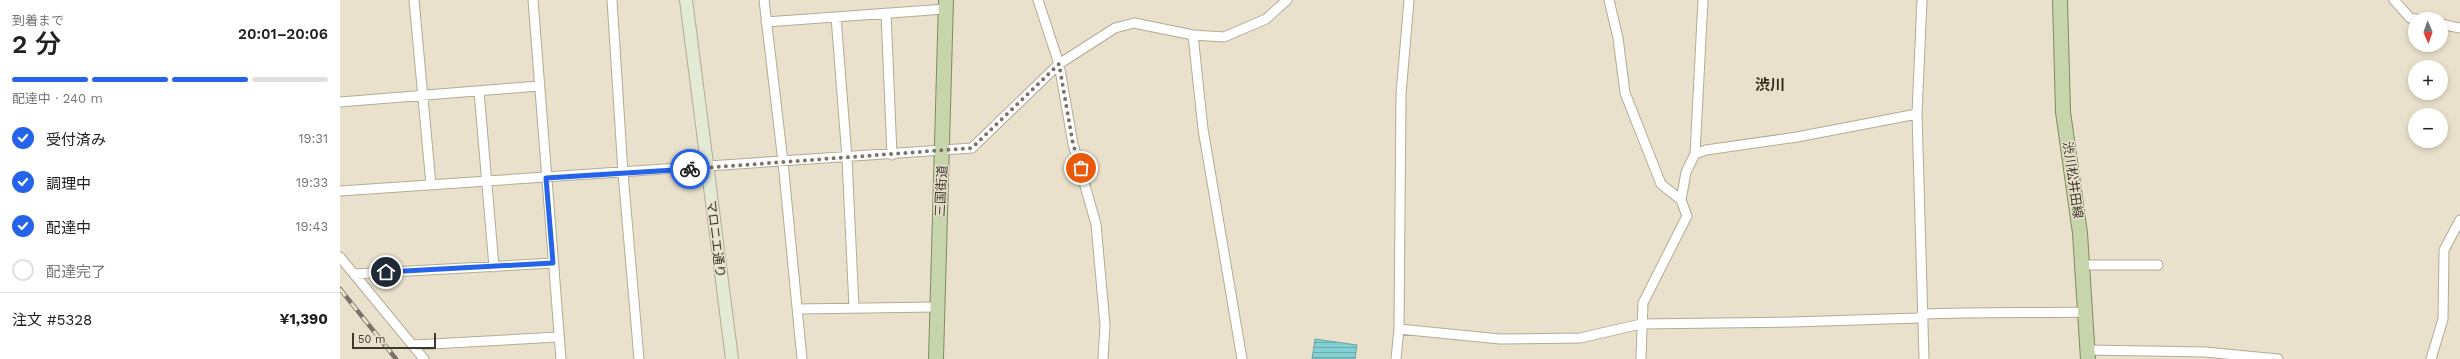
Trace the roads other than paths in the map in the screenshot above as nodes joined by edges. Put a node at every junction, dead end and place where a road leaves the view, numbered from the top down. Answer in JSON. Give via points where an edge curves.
{"nodes":[{"id":1,"x":414,"y":0,"type":"edge"},
{"id":2,"x":533,"y":0,"type":"edge"},
{"id":3,"x":612,"y":0,"type":"edge"},
{"id":4,"x":686,"y":0,"type":"edge"},
{"id":5,"x":764,"y":0,"type":"edge"},
{"id":6,"x":1038,"y":0,"type":"edge"},
{"id":7,"x":1287,"y":0,"type":"edge"},
{"id":8,"x":1408,"y":0,"type":"edge"},
{"id":9,"x":1609,"y":0,"type":"edge"},
{"id":10,"x":1703,"y":0,"type":"edge"},
{"id":11,"x":1922,"y":0,"type":"edge"},
{"id":12,"x":2060,"y":0,"type":"edge"},
{"id":13,"x":2394,"y":0,"type":"edge"},
{"id":14,"x":946,"y":4,"type":"edge"},
{"id":15,"x":886,"y":13,"type":"junction"},
{"id":16,"x":2408,"y":16,"type":"edge"},
{"id":17,"x":836,"y":17,"type":"junction"},
{"id":18,"x":766,"y":22,"type":"junction"},
{"id":19,"x":2448,"y":25,"type":"edge"},
{"id":20,"x":2460,"y":28,"type":"edge"},
{"id":21,"x":1193,"y":35,"type":"junction"},
{"id":22,"x":1059,"y":64,"type":"junction"},
{"id":23,"x":539,"y":86,"type":"junction"},
{"id":24,"x":480,"y":91,"type":"junction"},
{"id":25,"x":423,"y":95,"type":"junction"},
{"id":26,"x":340,"y":102,"type":"edge"},
{"id":27,"x":1917,"y":114,"type":"junction"},
{"id":28,"x":943,"y":151,"type":"junction"},
{"id":29,"x":1695,"y":154,"type":"junction"},
{"id":30,"x":892,"y":155,"type":"junction"},
{"id":31,"x":847,"y":158,"type":"junction"},
{"id":32,"x":783,"y":162,"type":"junction"},
{"id":33,"x":707,"y":168,"type":"junction"},
{"id":34,"x":623,"y":173,"type":"junction"},
{"id":35,"x":546,"y":178,"type":"junction"},
{"id":36,"x":487,"y":182,"type":"junction"},
{"id":37,"x":431,"y":185,"type":"junction"},
{"id":38,"x":340,"y":191,"type":"edge"},
{"id":39,"x":1681,"y":200,"type":"junction"},
{"id":40,"x":2460,"y":220,"type":"edge"},
{"id":41,"x":340,"y":257,"type":"edge"},
{"id":42,"x":553,"y":263,"type":"junction"},
{"id":43,"x":2083,"y":265,"type":"junction"},
{"id":44,"x":2158,"y":265,"type":"dead end"},
{"id":45,"x":494,"y":267,"type":"junction"},
{"id":46,"x":355,"y":274,"type":"junction"},
{"id":47,"x":937,"y":307,"type":"junction"},
{"id":48,"x":854,"y":308,"type":"junction"},
{"id":49,"x":797,"y":309,"type":"junction"},
{"id":50,"x":2086,"y":312,"type":"junction"},
{"id":51,"x":1924,"y":314,"type":"junction"},
{"id":52,"x":1641,"y":324,"type":"junction"},
{"id":53,"x":1399,"y":329,"type":"junction"},
{"id":54,"x":558,"y":337,"type":"junction"},
{"id":55,"x":413,"y":345,"type":"junction"},
{"id":56,"x":2088,"y":355,"type":"edge"},
{"id":57,"x":424,"y":359,"type":"edge"},
{"id":58,"x":561,"y":359,"type":"edge"},
{"id":59,"x":639,"y":359,"type":"edge"},
{"id":60,"x":732,"y":359,"type":"edge"},
{"id":61,"x":802,"y":359,"type":"edge"},
{"id":62,"x":936,"y":359,"type":"edge"},
{"id":63,"x":1103,"y":359,"type":"edge"},
{"id":64,"x":1242,"y":359,"type":"edge"},
{"id":65,"x":1396,"y":359,"type":"edge"},
{"id":66,"x":1641,"y":359,"type":"edge"},
{"id":67,"x":1924,"y":359,"type":"edge"},
{"id":68,"x":2278,"y":359,"type":"edge"},
{"id":69,"x":2431,"y":359,"type":"edge"}],
"edges":[{"from":1,"to":25,"type":"street"},
{"from":2,"to":23,"type":"street"},
{"from":3,"to":34,"type":"street"},
{"from":4,"to":33,"type":"street","name":"マロニエ通り"},
{"from":5,"to":18,"type":"street"},
{"from":6,"to":22,"type":"street"},
{"from":7,"to":21,"type":"street","via":[[1266,19],[1224,37]]},
{"from":8,"to":53,"type":"street","via":[[1402,94]]},
{"from":9,"to":39,"type":"street","via":[[1618,38],[1625,93],[1661,184]]},
{"from":10,"to":29,"type":"street"},
{"from":11,"to":27,"type":"street"},
{"from":12,"to":43,"type":"main road","name":"渋川松井田線","via":[[2063,112]]},
{"from":13,"to":16,"type":"street"},
{"from":14,"to":15,"type":"street"},
{"from":14,"to":28,"type":"main road","name":"三国街道"},
{"from":15,"to":17,"type":"street"},
{"from":15,"to":30,"type":"street"},
{"from":17,"to":18,"type":"street"},
{"from":17,"to":31,"type":"street"},
{"from":18,"to":32,"type":"street"},
{"from":19,"to":20,"type":"street"},
{"from":21,"to":22,"type":"street","via":[[1134,23],[1115,28]]},
{"from":21,"to":64,"type":"street","via":[[1203,129]]},
{"from":22,"to":28,"type":"street","via":[[972,148]]},
{"from":22,"to":63,"type":"street","via":[[1073,144],[1096,224],[1105,325]]},
{"from":23,"to":24,"type":"street"},
{"from":23,"to":35,"type":"street"},
{"from":24,"to":25,"type":"street"},
{"from":24,"to":36,"type":"street"},
{"from":25,"to":26,"type":"street"},
{"from":25,"to":37,"type":"street"},
{"from":27,"to":29,"type":"street"},
{"from":27,"to":51,"type":"street"},
{"from":28,"to":30,"type":"street"},
{"from":28,"to":47,"type":"main road","name":"三国街道"},
{"from":29,"to":39,"type":"street","via":[[1686,172]]},
{"from":30,"to":31,"type":"street"},
{"from":31,"to":32,"type":"street"},
{"from":31,"to":48,"type":"street"},
{"from":32,"to":33,"type":"street"},
{"from":32,"to":49,"type":"street"},
{"from":33,"to":34,"type":"street"},
{"from":33,"to":60,"type":"street","name":"マロニエ通り"},
{"from":34,"to":35,"type":"street"},
{"from":34,"to":59,"type":"street"},
{"from":35,"to":36,"type":"street"},
{"from":35,"to":42,"type":"street"},
{"from":36,"to":37,"type":"street"},
{"from":36,"to":45,"type":"street"},
{"from":37,"to":38,"type":"street"},
{"from":39,"to":52,"type":"street","via":[[1688,216],[1643,303]]},
{"from":40,"to":69,"type":"street","via":[[2444,250],[2443,319]]},
{"from":41,"to":46,"type":"street"},
{"from":42,"to":45,"type":"street"},
{"from":42,"to":54,"type":"street"},
{"from":43,"to":44,"type":"street"},
{"from":43,"to":50,"type":"main road","name":"渋川松井田線"},
{"from":45,"to":46,"type":"street"},
{"from":46,"to":55,"type":"street"},
{"from":47,"to":48,"type":"street"},
{"from":47,"to":62,"type":"main road","name":"三国街道"},
{"from":48,"to":49,"type":"street"},
{"from":49,"to":61,"type":"street"},
{"from":50,"to":51,"type":"street"},
{"from":50,"to":56,"type":"main road","name":"渋川松井田線"},
{"from":51,"to":52,"type":"street","via":[[1918,318]]},
{"from":51,"to":67,"type":"street"},
{"from":52,"to":53,"type":"street","via":[[1580,338],[1500,339]]},
{"from":52,"to":66,"type":"street"},
{"from":53,"to":65,"type":"street"},
{"from":54,"to":55,"type":"street"},
{"from":54,"to":58,"type":"street"},
{"from":55,"to":57,"type":"street"},
{"from":56,"to":68,"type":"street","via":[[2205,352]]}]}
